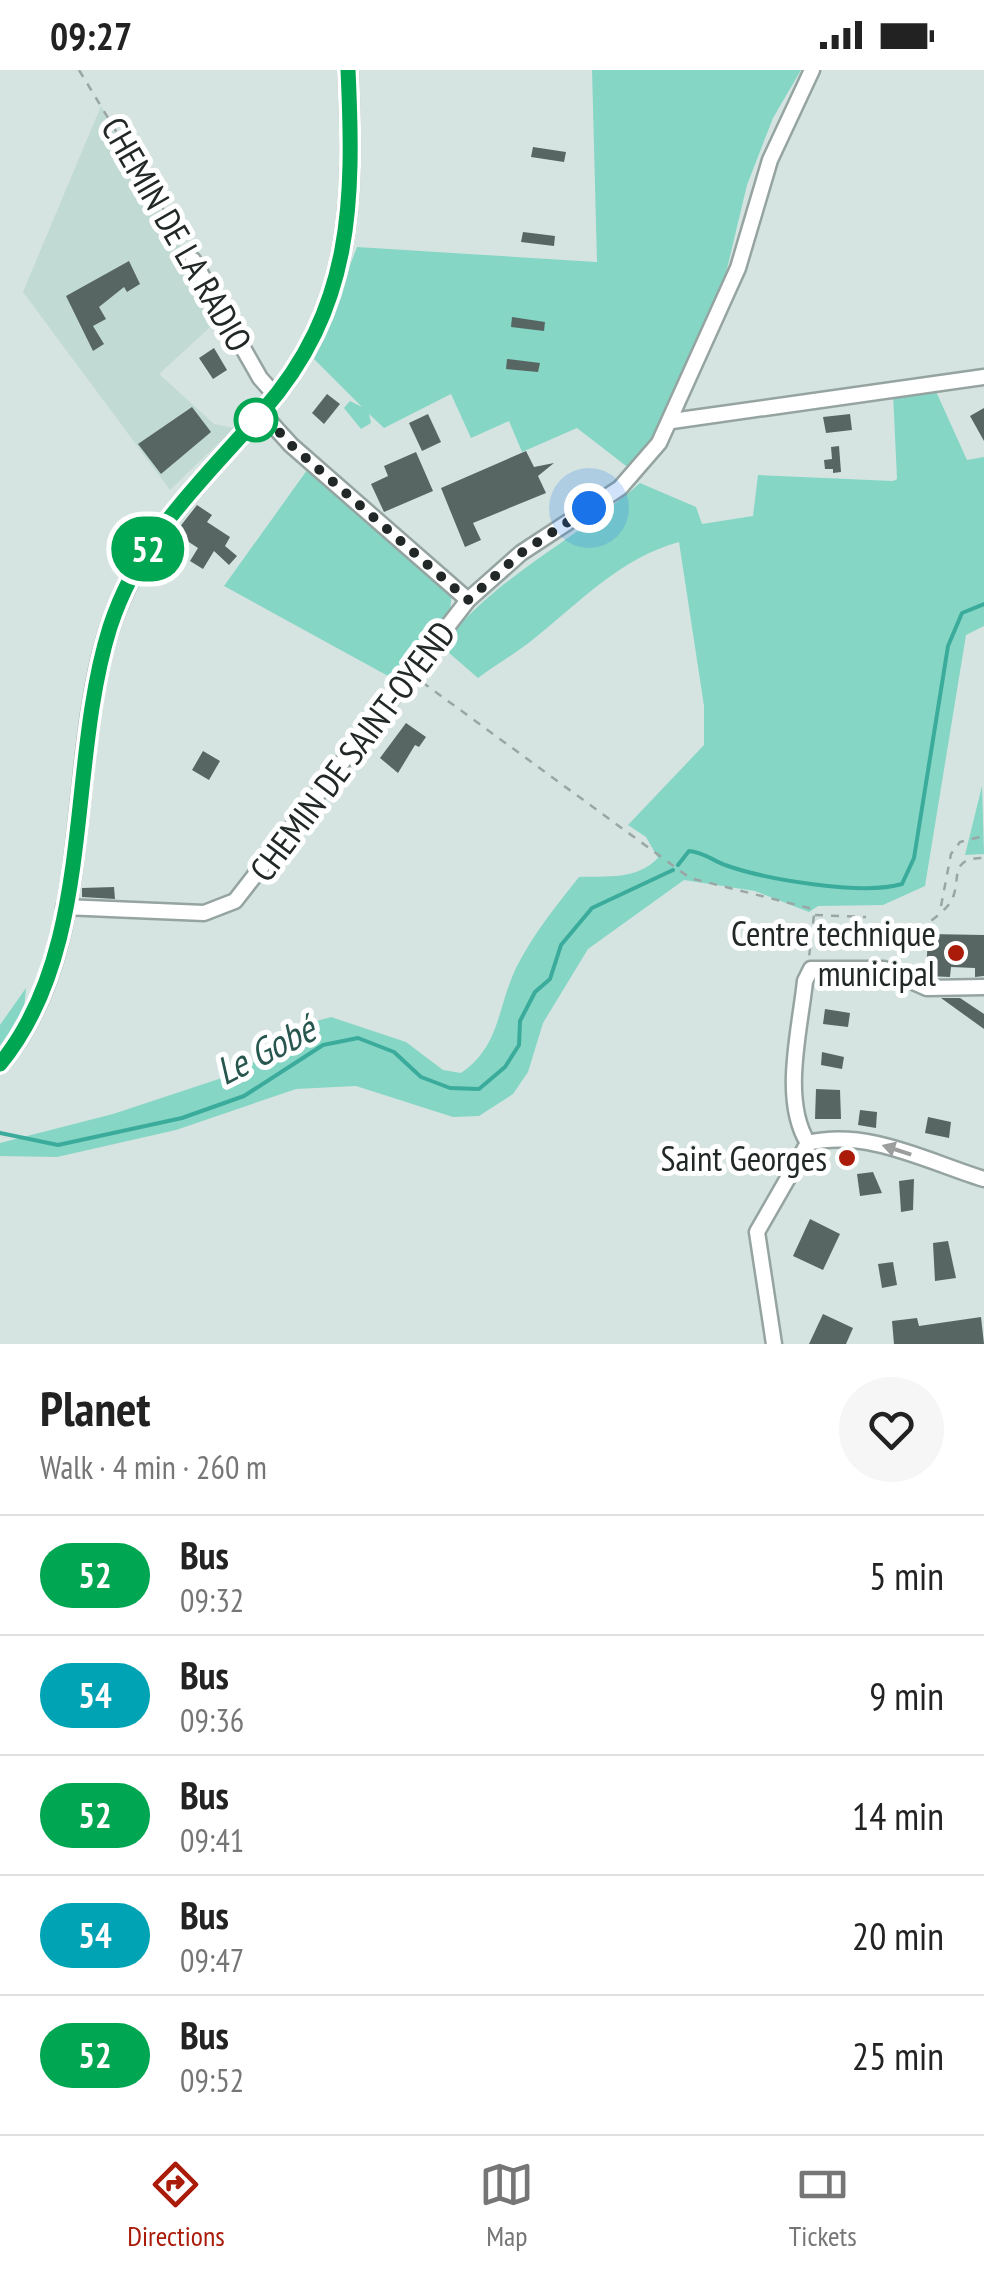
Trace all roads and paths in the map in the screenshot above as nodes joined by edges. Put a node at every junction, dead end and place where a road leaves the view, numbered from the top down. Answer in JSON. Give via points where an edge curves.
{"nodes":[{"id":1,"x":79,"y":70,"type":"edge"},
{"id":2,"x":348,"y":70,"type":"edge"},
{"id":3,"x":812,"y":70,"type":"edge"},
{"id":4,"x":193,"y":260,"type":"joint"},
{"id":5,"x":984,"y":377,"type":"edge"},
{"id":6,"x":276,"y":396,"type":"junction"},
{"id":7,"x":262,"y":413,"type":"junction"},
{"id":8,"x":672,"y":422,"type":"junction"},
{"id":9,"x":468,"y":600,"type":"junction"},
{"id":10,"x":416,"y":677,"type":"junction"},
{"id":11,"x":984,"y":836,"type":"edge"},
{"id":12,"x":984,"y":858,"type":"edge"},
{"id":13,"x":64,"y":907,"type":"junction"},
{"id":14,"x":940,"y":910,"type":"junction"},
{"id":15,"x":814,"y":914,"type":"junction"},
{"id":16,"x":866,"y":917,"type":"dead end"},
{"id":17,"x":906,"y":940,"type":"dead end"},
{"id":18,"x":811,"y":969,"type":"junction"},
{"id":19,"x":984,"y":988,"type":"edge"},
{"id":20,"x":0,"y":1064,"type":"edge"},
{"id":21,"x":808,"y":1143,"type":"junction"},
{"id":22,"x":984,"y":1179,"type":"edge"},
{"id":23,"x":774,"y":1344,"type":"edge"}],
"edges":[{"from":1,"to":4,"type":"path","name":"CHEMIN DE LA RADIO"},
{"from":2,"to":6,"type":"main road","via":[[352,194],[346,243],[324,313]]},
{"from":3,"to":8,"type":"street","name":"CHEMIN DE SAINT-OYEND","via":[[770,160],[738,268]]},
{"from":4,"to":6,"type":"street","name":"CHEMIN DE LA RADIO"},
{"from":5,"to":8,"type":"street"},
{"from":6,"to":7,"type":"main road"},
{"from":7,"to":9,"type":"street"},
{"from":7,"to":13,"type":"main road","via":[[176,508],[115,613],[91,719]]},
{"from":8,"to":9,"type":"street","name":"CHEMIN DE SAINT-OYEND","via":[[620,488],[521,553]]},
{"from":9,"to":10,"type":"street","name":"CHEMIN DE SAINT-OYEND"},
{"from":10,"to":13,"type":"street","name":"CHEMIN DE SAINT-OYEND","via":[[235,901],[204,912]]},
{"from":10,"to":15,"type":"path","via":[[682,873],[802,904]]},
{"from":11,"to":14,"type":"path","via":[[970,836],[952,854]]},
{"from":12,"to":14,"type":"path","via":[[959,866],[950,902]]},
{"from":13,"to":20,"type":"main road","via":[[41,999]]},
{"from":14,"to":17,"type":"path"},
{"from":15,"to":16,"type":"path"},
{"from":15,"to":18,"type":"path"},
{"from":18,"to":19,"type":"street","via":[[884,969],[926,988]]},
{"from":18,"to":21,"type":"street","via":[[804,981],[796,1100],[797,1126]]},
{"from":22,"to":21,"type":"street","one_way":true,"via":[[869,1141],[841,1136]]},
{"from":21,"to":23,"type":"street","via":[[757,1232]]}]}
